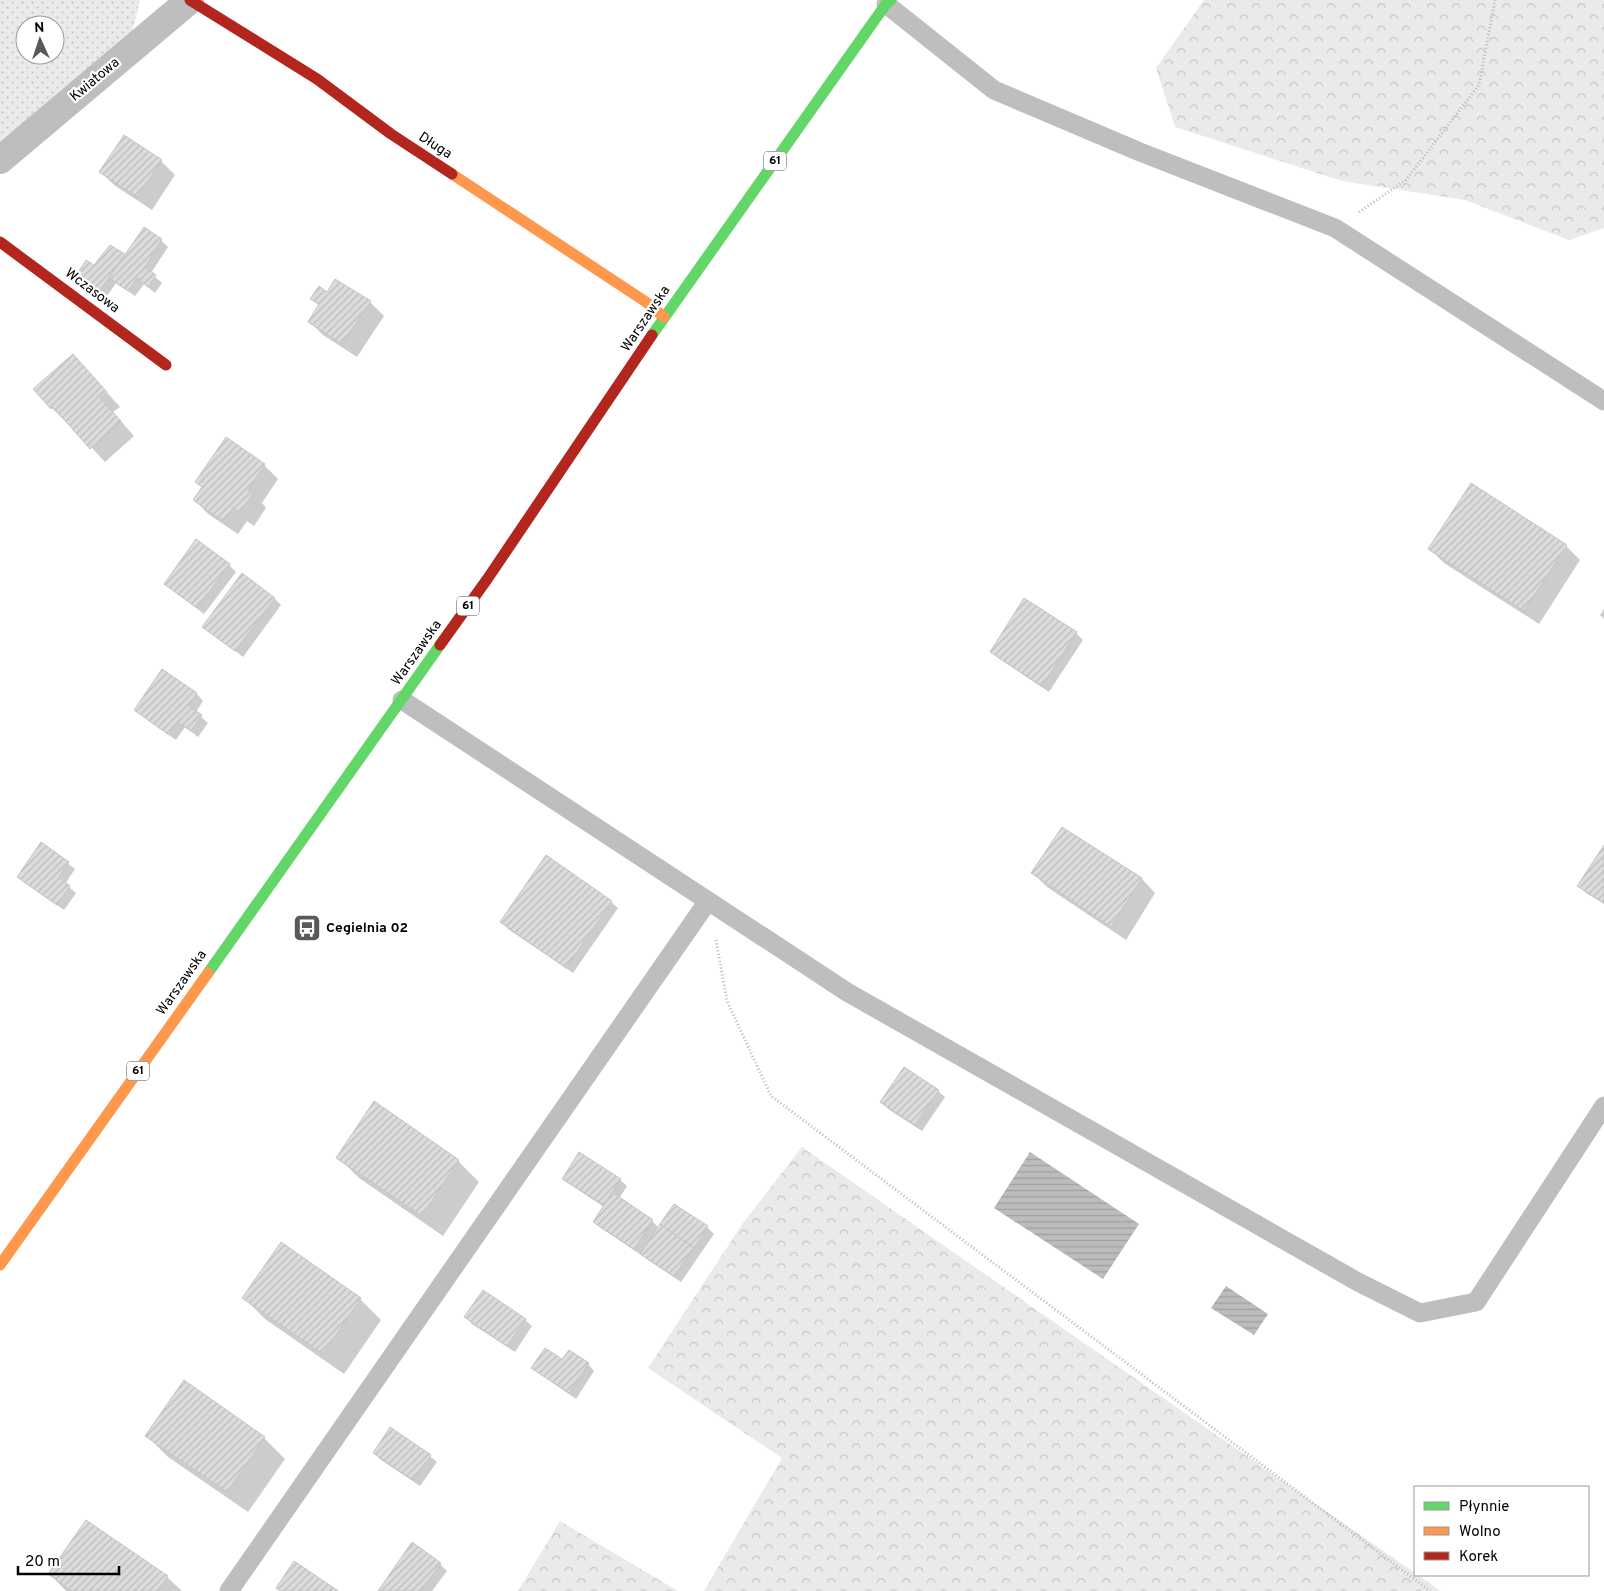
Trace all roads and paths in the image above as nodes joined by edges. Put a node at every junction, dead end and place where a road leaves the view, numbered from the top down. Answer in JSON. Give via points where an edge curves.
{"nodes":[{"id":1,"x":190,"y":0,"type":"edge"},
{"id":2,"x":1494,"y":0,"type":"edge"},
{"id":3,"x":889,"y":2,"type":"edge"},
{"id":4,"x":0,"y":160,"type":"edge"},
{"id":5,"x":1335,"y":228,"type":"junction"},
{"id":6,"x":0,"y":242,"type":"edge"},
{"id":7,"x":664,"y":317,"type":"junction"},
{"id":8,"x":166,"y":365,"type":"dead end"},
{"id":9,"x":1604,"y":402,"type":"edge"},
{"id":10,"x":402,"y":700,"type":"junction"},
{"id":11,"x":708,"y":901,"type":"junction"},
{"id":12,"x":1604,"y":1106,"type":"edge"},
{"id":13,"x":0,"y":1265,"type":"edge"},
{"id":14,"x":229,"y":1591,"type":"edge"},
{"id":15,"x":1430,"y":1591,"type":"edge"}],
"edges":[{"from":1,"to":4,"type":"street","name":"Kwiatowa"},
{"from":1,"to":7,"type":"main road","name":"Długa","via":[[317,79],[391,134]]},
{"from":2,"to":5,"type":"path","via":[[1479,84],[1406,180]]},
{"from":3,"to":5,"type":"lane","via":[[994,90],[1140,152]]},
{"from":3,"to":7,"type":"main road","name":"Warszawska","number":"61"},
{"from":5,"to":9,"type":"lane"},
{"from":6,"to":8,"type":"main road","name":"Wczasowa"},
{"from":7,"to":10,"type":"main road","name":"Warszawska","number":"61"},
{"from":10,"to":11,"type":"lane"},
{"from":10,"to":13,"type":"main road","name":"Warszawska","number":"61"},
{"from":11,"to":12,"type":"lane","via":[[847,992],[1358,1282],[1420,1313],[1476,1302]]},
{"from":11,"to":14,"type":"lane"},
{"from":11,"to":15,"type":"path","via":[[726,1001],[771,1096]]}]}
